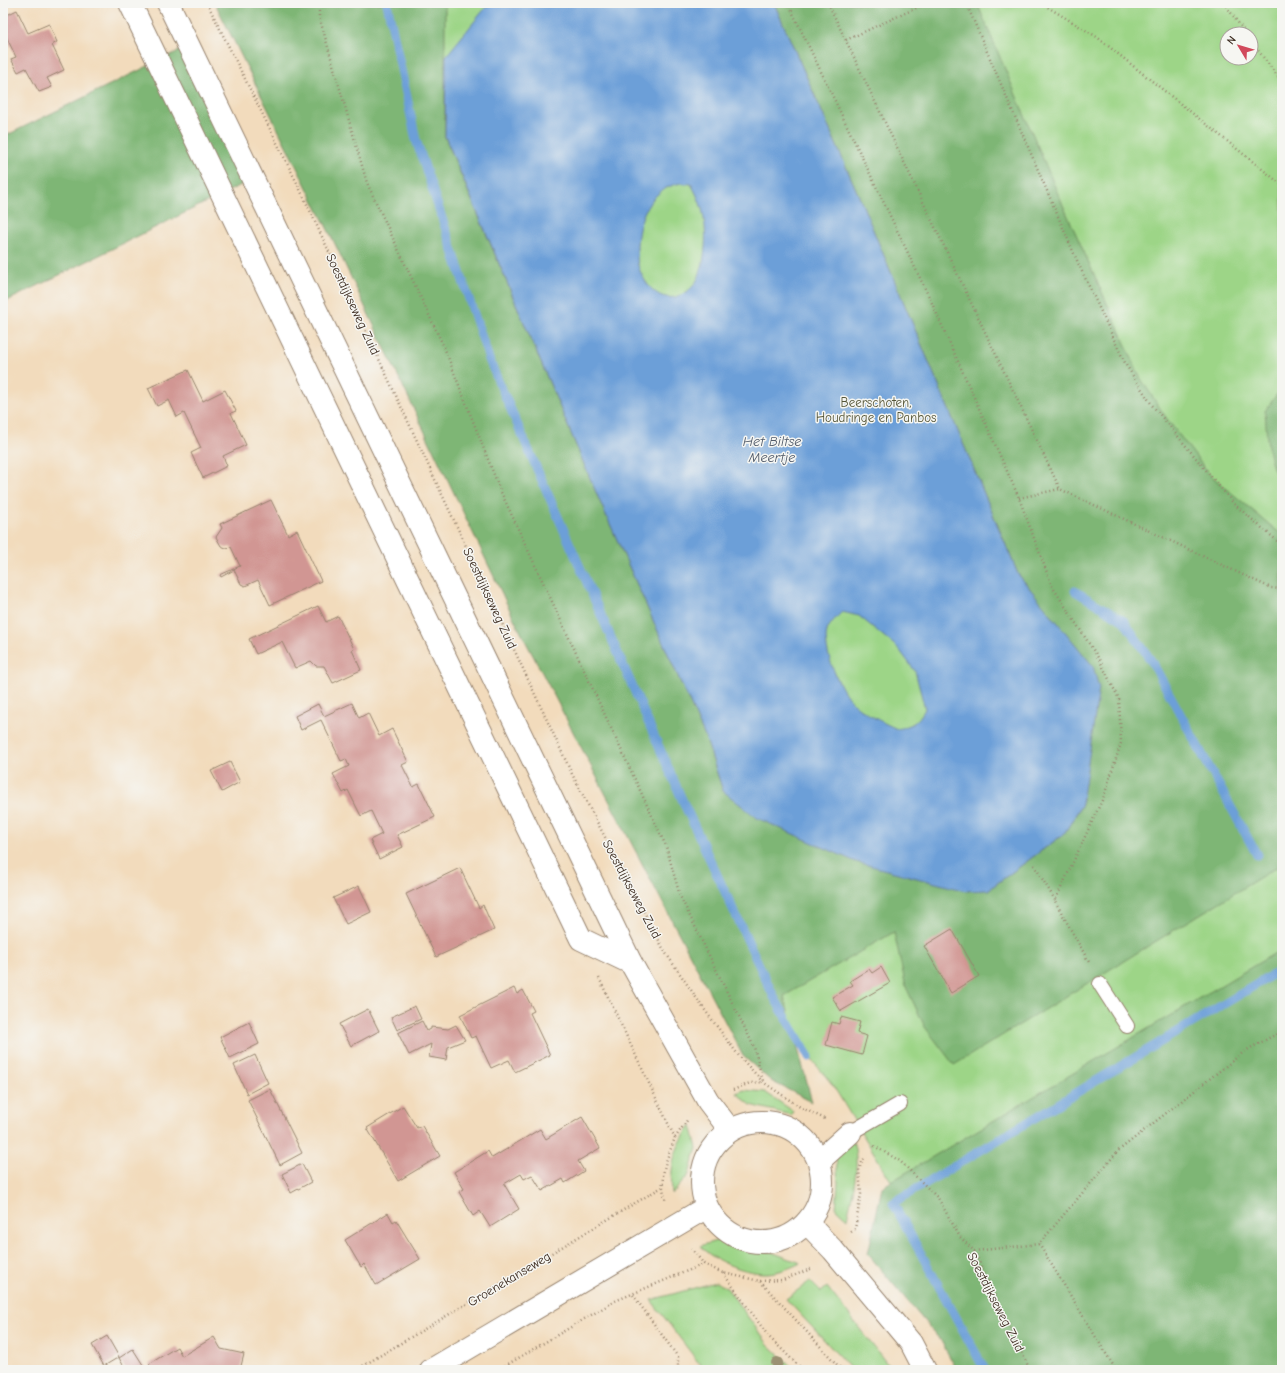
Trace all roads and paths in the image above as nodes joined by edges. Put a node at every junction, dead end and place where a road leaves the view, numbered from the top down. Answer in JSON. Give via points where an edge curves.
{"nodes":[{"id":1,"x":130,"y":3,"type":"edge"},
{"id":2,"x":168,"y":3,"type":"edge"},
{"id":3,"x":207,"y":3,"type":"edge"},
{"id":4,"x":319,"y":3,"type":"edge"},
{"id":5,"x":788,"y":3,"type":"edge"},
{"id":6,"x":828,"y":3,"type":"edge"},
{"id":7,"x":927,"y":3,"type":"edge"},
{"id":8,"x":966,"y":3,"type":"edge"},
{"id":9,"x":1041,"y":3,"type":"edge"},
{"id":10,"x":1224,"y":3,"type":"edge"},
{"id":11,"x":1240,"y":26,"type":"edge"},
{"id":12,"x":846,"y":40,"type":"junction"},
{"id":13,"x":1259,"y":52,"type":"edge"},
{"id":14,"x":1282,"y":82,"type":"edge"},
{"id":15,"x":1282,"y":185,"type":"edge"},
{"id":16,"x":1060,"y":489,"type":"junction"},
{"id":17,"x":1019,"y":498,"type":"junction"},
{"id":18,"x":1282,"y":545,"type":"edge"},
{"id":19,"x":1282,"y":589,"type":"edge"},
{"id":20,"x":1034,"y":865,"type":"dead end"},
{"id":21,"x":1055,"y":901,"type":"junction"},
{"id":22,"x":581,"y":939,"type":"junction"},
{"id":23,"x":631,"y":963,"type":"junction"},
{"id":24,"x":1100,"y":984,"type":"joint"},
{"id":25,"x":1127,"y":1026,"type":"dead end"},
{"id":26,"x":1282,"y":1031,"type":"edge"},
{"id":27,"x":763,"y":1082,"type":"junction"},
{"id":28,"x":900,"y":1104,"type":"dead end"},
{"id":29,"x":730,"y":1130,"type":"junction"},
{"id":30,"x":850,"y":1133,"type":"junction"},
{"id":31,"x":818,"y":1161,"type":"junction"},
{"id":32,"x":900,"y":1161,"type":"dead end"},
{"id":33,"x":662,"y":1187,"type":"junction"},
{"id":34,"x":707,"y":1207,"type":"junction"},
{"id":35,"x":807,"y":1223,"type":"junction"},
{"id":36,"x":675,"y":1227,"type":"junction"},
{"id":37,"x":1039,"y":1244,"type":"junction"},
{"id":38,"x":974,"y":1252,"type":"junction"},
{"id":39,"x":704,"y":1264,"type":"junction"},
{"id":40,"x":723,"y":1273,"type":"junction"},
{"id":41,"x":633,"y":1294,"type":"junction"},
{"id":42,"x":356,"y":1370,"type":"edge"},
{"id":43,"x":431,"y":1370,"type":"edge"},
{"id":44,"x":498,"y":1370,"type":"edge"},
{"id":45,"x":678,"y":1370,"type":"edge"},
{"id":46,"x":803,"y":1370,"type":"edge"},
{"id":47,"x":842,"y":1370,"type":"edge"},
{"id":48,"x":925,"y":1370,"type":"edge"},
{"id":49,"x":1030,"y":1370,"type":"edge"},
{"id":50,"x":1116,"y":1370,"type":"edge"}],
"edges":[{"from":1,"to":22,"type":"main road"},
{"from":2,"to":23,"type":"main road"},
{"from":3,"to":27,"type":"path","name":"Soestdijkseweg Zuid","via":[[298,185],[572,774],[665,952],[739,1056]]},
{"from":4,"to":27,"type":"path","via":[[319,16],[367,183],[444,347],[500,490],[666,846],[680,896],[754,1047]]},
{"from":5,"to":17,"type":"path","via":[[930,301]]},
{"from":6,"to":12,"type":"path"},
{"from":7,"to":12,"type":"path"},
{"from":8,"to":18,"type":"path","via":[[1079,265],[1126,365],[1152,406],[1234,504]]},
{"from":9,"to":15,"type":"path","via":[[1097,37]]},
{"from":10,"to":11,"type":"path"},
{"from":12,"to":16,"type":"path"},
{"from":13,"to":14,"type":"path"},
{"from":16,"to":17,"type":"path"},
{"from":16,"to":19,"type":"path","via":[[1271,588]]},
{"from":17,"to":21,"type":"path","via":[[1052,586],[1099,659],[1119,699],[1121,743],[1104,796]]},
{"from":20,"to":21,"type":"path"},
{"from":21,"to":24,"type":"path"},
{"from":22,"to":23,"type":"main road"},
{"from":22,"to":33,"type":"path","via":[[675,1138],[664,1167]]},
{"from":23,"to":29,"type":"main road","via":[[701,1089]]},
{"from":24,"to":25,"type":"lane"},
{"from":26,"to":37,"type":"path","via":[[1245,1051],[1118,1151]]},
{"from":27,"to":30,"type":"path","name":"Soestdijkseweg Zuid","via":[[800,1107]]},
{"from":28,"to":30,"type":"lane"},
{"from":29,"to":31,"type":"main road","via":[[764,1121],[782,1125],[797,1133],[810,1145]]},
{"from":29,"to":34,"type":"main road","via":[[717,1141],[702,1172],[702,1190]]},
{"from":30,"to":31,"type":"main road"},
{"from":31,"to":35,"type":"main road","via":[[822,1178],[820,1195]]},
{"from":32,"to":38,"type":"path","name":"Soestdijkseweg Zuid","via":[[938,1198],[960,1237]]},
{"from":33,"to":36,"type":"path"},
{"from":33,"to":42,"type":"path","name":"Groenekanseweg"},
{"from":34,"to":35,"type":"main road","via":[[718,1223],[733,1234],[750,1241],[770,1241],[787,1236]]},
{"from":34,"to":36,"type":"main road"},
{"from":35,"to":48,"type":"main road","via":[[911,1342]]},
{"from":36,"to":39,"type":"path"},
{"from":36,"to":43,"type":"main road"},
{"from":37,"to":38,"type":"path"},
{"from":37,"to":50,"type":"path"},
{"from":38,"to":49,"type":"path","name":"Soestdijkseweg Zuid"},
{"from":39,"to":40,"type":"path"},
{"from":39,"to":41,"type":"path"},
{"from":40,"to":46,"type":"path","via":[[769,1337]]},
{"from":40,"to":47,"type":"path","via":[[760,1281]]},
{"from":41,"to":44,"type":"path","via":[[615,1301]]},
{"from":41,"to":45,"type":"path","via":[[678,1357]]}]}
